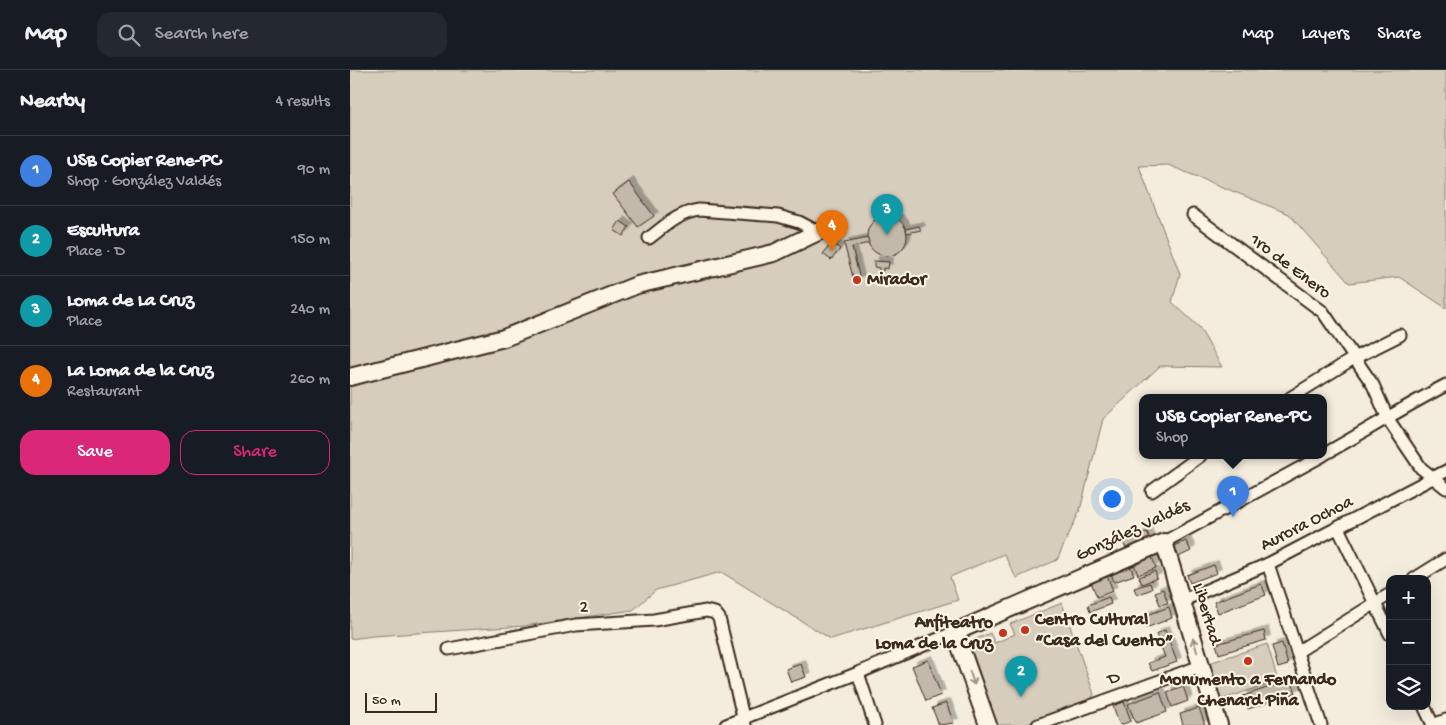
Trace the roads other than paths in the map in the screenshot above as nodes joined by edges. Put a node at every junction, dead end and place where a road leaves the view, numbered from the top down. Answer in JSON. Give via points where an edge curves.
{"nodes":[{"id":1,"x":1193,"y":215,"type":"dead end"},
{"id":2,"x":818,"y":232,"type":"joint"},
{"id":3,"x":650,"y":238,"type":"dead end"},
{"id":4,"x":1400,"y":335,"type":"dead end"},
{"id":5,"x":1354,"y":358,"type":"junction"},
{"id":6,"x":350,"y":377,"type":"edge"},
{"id":7,"x":1446,"y":385,"type":"edge"},
{"id":8,"x":1296,"y":394,"type":"edge"},
{"id":9,"x":1388,"y":419,"type":"junction"},
{"id":10,"x":1327,"y":454,"type":"edge"},
{"id":11,"x":1196,"y":459,"type":"edge"},
{"id":12,"x":1317,"y":459,"type":"edge"},
{"id":13,"x":1446,"y":472,"type":"edge"},
{"id":14,"x":1434,"y":477,"type":"junction"},
{"id":15,"x":1446,"y":488,"type":"edge"},
{"id":16,"x":1152,"y":491,"type":"dead end"},
{"id":17,"x":1338,"y":528,"type":"junction"},
{"id":18,"x":1164,"y":542,"type":"junction"},
{"id":19,"x":1446,"y":559,"type":"edge"},
{"id":20,"x":1268,"y":564,"type":"junction"},
{"id":21,"x":1420,"y":575,"type":"edge"},
{"id":22,"x":1386,"y":596,"type":"edge"},
{"id":23,"x":1182,"y":601,"type":"junction"},
{"id":24,"x":1375,"y":603,"type":"junction"},
{"id":25,"x":1386,"y":626,"type":"edge"},
{"id":26,"x":955,"y":632,"type":"junction"},
{"id":27,"x":450,"y":649,"type":"dead end"},
{"id":28,"x":1297,"y":652,"type":"junction"},
{"id":29,"x":1201,"y":666,"type":"junction"},
{"id":30,"x":858,"y":673,"type":"junction"},
{"id":31,"x":1426,"y":710,"type":"edge"},
{"id":32,"x":1446,"y":720,"type":"edge"},
{"id":33,"x":744,"y":722,"type":"edge"},
{"id":34,"x":726,"y":725,"type":"edge"},
{"id":35,"x":875,"y":725,"type":"edge"},
{"id":36,"x":988,"y":725,"type":"edge"},
{"id":37,"x":1038,"y":725,"type":"edge"},
{"id":38,"x":1219,"y":725,"type":"edge"},
{"id":39,"x":1321,"y":725,"type":"edge"},
{"id":40,"x":1433,"y":725,"type":"edge"}],
"edges":[{"from":1,"to":5,"type":"street","name":"1ro de Enero","via":[[1323,312]]},
{"from":2,"to":3,"type":"street","via":[[778,216],[699,210],[678,216]]},
{"from":2,"to":6,"type":"street","via":[[774,253],[637,285],[504,338]]},
{"from":4,"to":5,"type":"street"},
{"from":5,"to":8,"type":"street"},
{"from":5,"to":9,"type":"street","name":"1ro de Enero","via":[[1373,385]]},
{"from":7,"to":9,"type":"street","name":"González Valdés"},
{"from":9,"to":10,"type":"street","name":"González Valdés"},
{"from":9,"to":14,"type":"street","name":"1ro de Enero","via":[[1421,468]]},
{"from":11,"to":16,"type":"street"},
{"from":12,"to":18,"type":"street","name":"González Valdés"},
{"from":13,"to":14,"type":"street","name":"Aurora Ochoa"},
{"from":14,"to":15,"type":"street","name":"1ro de Enero"},
{"from":14,"to":17,"type":"street","name":"Aurora Ochoa"},
{"from":17,"to":20,"type":"street","name":"Aurora Ochoa"},
{"from":17,"to":24,"type":"street"},
{"from":18,"to":23,"type":"street","name":"Libertad"},
{"from":18,"to":26,"type":"street","name":"González Valdés"},
{"from":19,"to":21,"type":"street"},
{"from":20,"to":23,"type":"street","name":"Aurora Ochoa"},
{"from":20,"to":28,"type":"street"},
{"from":22,"to":24,"type":"street"},
{"from":29,"to":23,"type":"street","name":"Libertad","one_way":true},
{"from":24,"to":25,"type":"street"},
{"from":24,"to":28,"type":"street"},
{"from":26,"to":30,"type":"street"},
{"from":26,"to":36,"type":"street","one_way":true},
{"from":27,"to":33,"type":"street","name":"2","via":[[576,625],[654,620],[706,611],[715,613],[719,618]]},
{"from":28,"to":39,"type":"street"},
{"from":29,"to":37,"type":"street","name":"D"},
{"from":29,"to":38,"type":"street","name":"Libertad"},
{"from":30,"to":33,"type":"street"},
{"from":30,"to":35,"type":"street"},
{"from":31,"to":40,"type":"street"},
{"from":32,"to":40,"type":"street"},
{"from":33,"to":34,"type":"street"}]}
